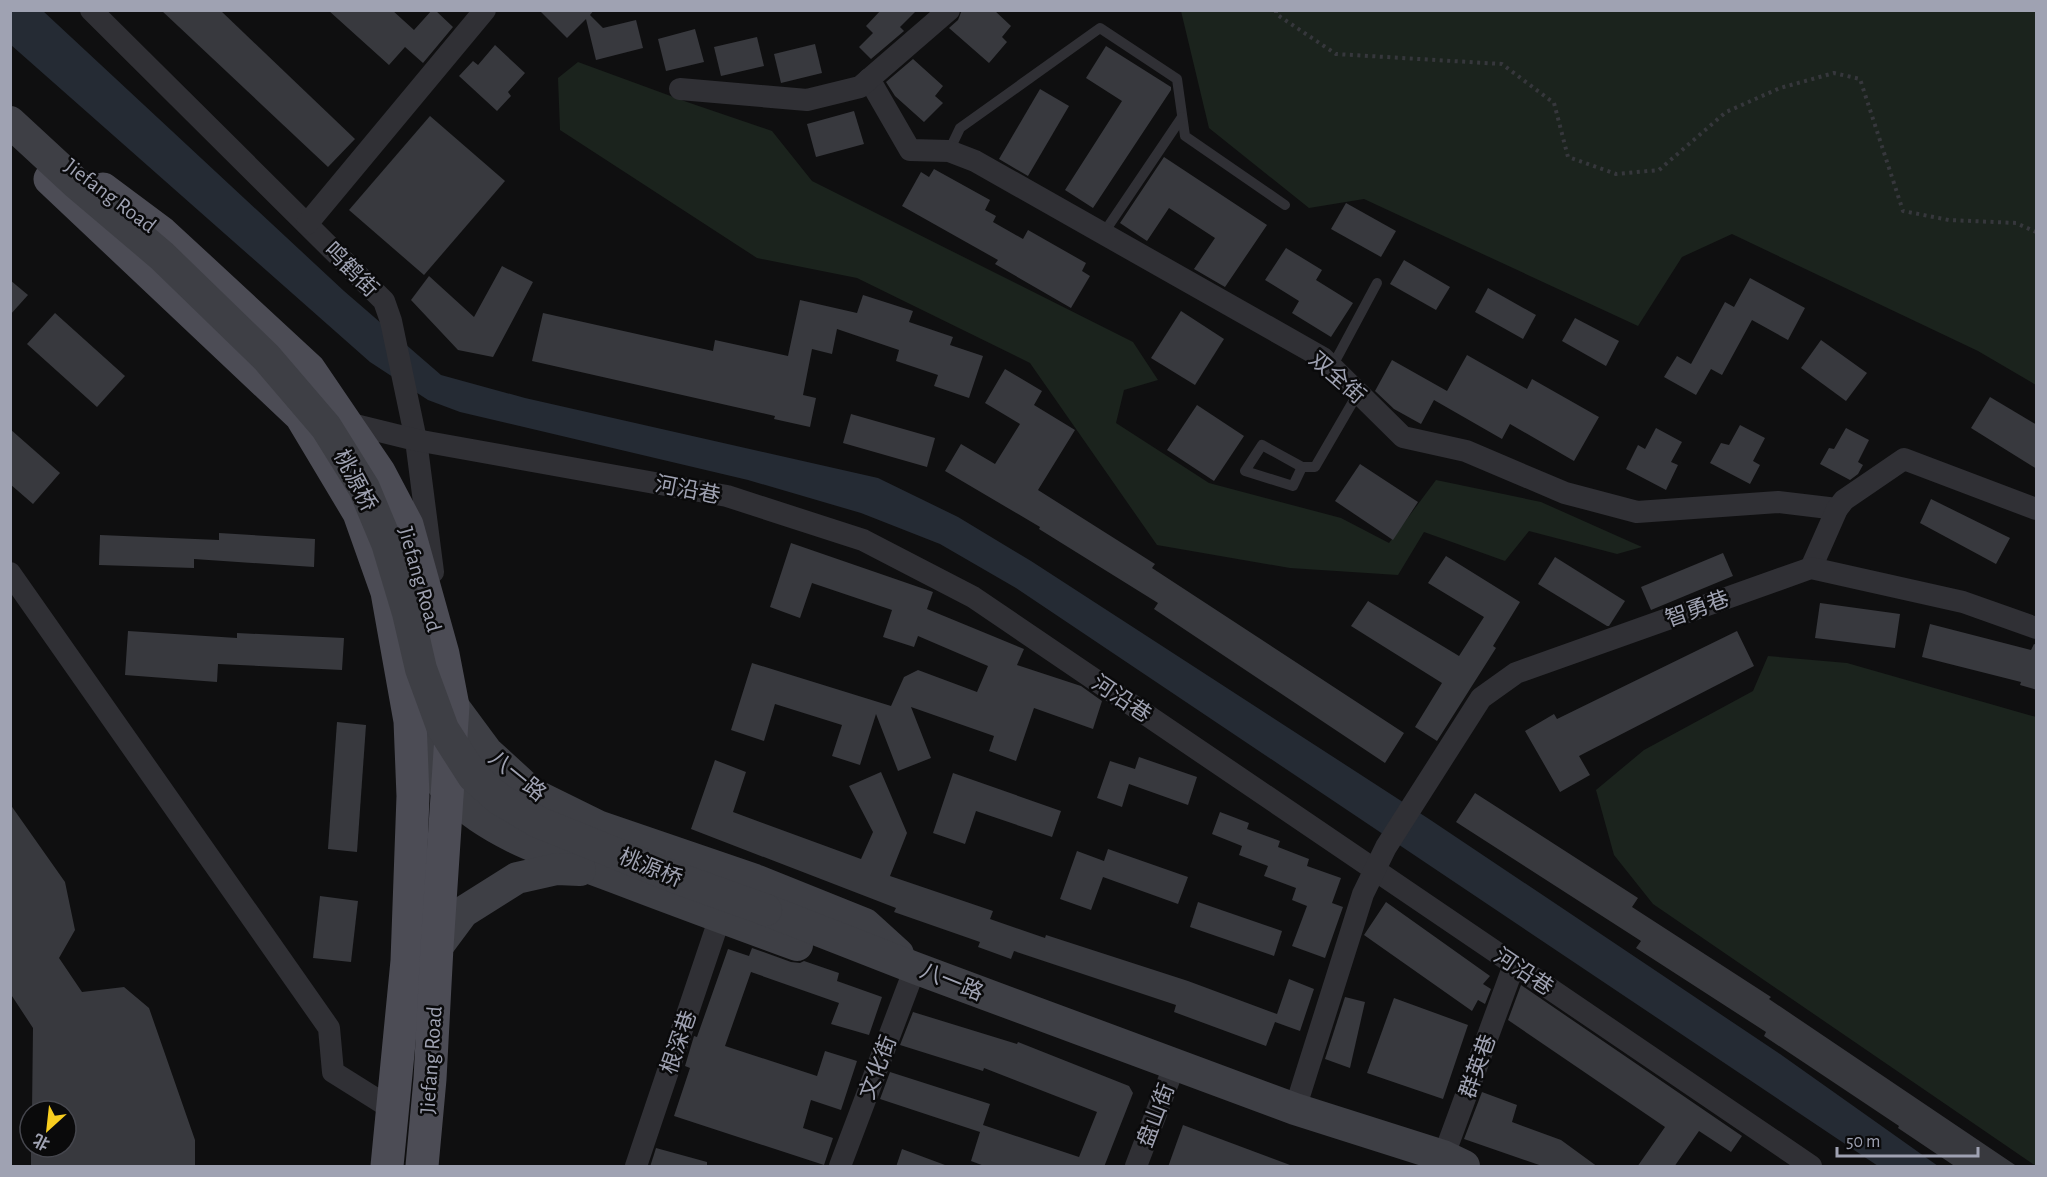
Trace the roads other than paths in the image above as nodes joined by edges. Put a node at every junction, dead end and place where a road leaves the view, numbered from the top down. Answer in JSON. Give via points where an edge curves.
{"nodes":[{"id":1,"x":91,"y":10,"type":"edge"},
{"id":2,"x":485,"y":10,"type":"edge"},
{"id":3,"x":949,"y":10,"type":"edge"},
{"id":4,"x":869,"y":79,"type":"junction"},
{"id":5,"x":680,"y":89,"type":"dead end"},
{"id":6,"x":1182,"y":117,"type":"junction"},
{"id":7,"x":10,"y":121,"type":"edge"},
{"id":8,"x":10,"y":127,"type":"edge"},
{"id":9,"x":949,"y":151,"type":"junction"},
{"id":10,"x":1285,"y":205,"type":"dead end"},
{"id":11,"x":307,"y":224,"type":"junction"},
{"id":12,"x":1103,"y":234,"type":"junction"},
{"id":13,"x":1377,"y":283,"type":"dead end"},
{"id":14,"x":1332,"y":367,"type":"junction"},
{"id":15,"x":1358,"y":393,"type":"junction"},
{"id":16,"x":347,"y":423,"type":"junction"},
{"id":17,"x":416,"y":440,"type":"junction"},
{"id":18,"x":1302,"y":467,"type":"junction"},
{"id":19,"x":1837,"y":509,"type":"junction"},
{"id":20,"x":2037,"y":509,"type":"edge"},
{"id":21,"x":1811,"y":568,"type":"junction"},
{"id":22,"x":10,"y":573,"type":"edge"},
{"id":23,"x":2037,"y":628,"type":"edge"},
{"id":24,"x":443,"y":654,"type":"junction"},
{"id":25,"x":453,"y":706,"type":"junction"},
{"id":26,"x":410,"y":721,"type":"junction"},
{"id":27,"x":449,"y":792,"type":"junction"},
{"id":28,"x":600,"y":827,"type":"junction"},
{"id":29,"x":412,"y":867,"type":"junction"},
{"id":30,"x":596,"y":870,"type":"junction"},
{"id":31,"x":1375,"y":870,"type":"junction"},
{"id":32,"x":720,"y":917,"type":"junction"},
{"id":33,"x":437,"y":947,"type":"junction"},
{"id":34,"x":1514,"y":965,"type":"junction"},
{"id":35,"x":915,"y":968,"type":"junction"},
{"id":36,"x":1175,"y":1064,"type":"junction"},
{"id":37,"x":392,"y":1109,"type":"junction"},
{"id":38,"x":1295,"y":1109,"type":"junction"},
{"id":39,"x":1449,"y":1163,"type":"edge"},
{"id":40,"x":387,"y":1167,"type":"edge"},
{"id":41,"x":422,"y":1167,"type":"edge"},
{"id":42,"x":636,"y":1167,"type":"edge"},
{"id":43,"x":840,"y":1167,"type":"edge"},
{"id":44,"x":1136,"y":1167,"type":"edge"},
{"id":45,"x":1811,"y":1167,"type":"edge"}],
"edges":[{"from":1,"to":11,"type":"street","name":"鸣鹤街"},
{"from":2,"to":11,"type":"street"},
{"from":3,"to":4,"type":"street"},
{"from":4,"to":5,"type":"street","via":[[860,87],[807,100]]},
{"from":4,"to":9,"type":"street","name":"双全街","via":[[910,150]]},
{"from":6,"to":9,"type":"lane","via":[[1178,79],[1100,28],[960,128]]},
{"from":6,"to":10,"type":"lane","via":[[1185,136]]},
{"from":6,"to":12,"type":"lane"},
{"from":7,"to":16,"type":"main road","name":"Jiefang Road","via":[[162,233],[309,369]]},
{"from":7,"to":35,"type":"main road","name":"桃源桥","bridge":true,"via":[[162,256],[266,357],[326,427],[364,488],[382,532],[439,719],[472,776],[499,800],[538,822]]},
{"from":8,"to":26,"type":"main road","name":"Jiefang Road","via":[[38,167],[301,416],[359,513],[380,569]]},
{"from":9,"to":12,"type":"street","name":"双全街","via":[[975,161]]},
{"from":11,"to":17,"type":"street","name":"鸣鹤街","via":[[384,301]]},
{"from":12,"to":14,"type":"street","name":"双全街","via":[[1323,358]]},
{"from":13,"to":14,"type":"lane"},
{"from":14,"to":15,"type":"street","name":"双全街"},
{"from":15,"to":18,"type":"lane","via":[[1315,466]]},
{"from":15,"to":19,"type":"street","name":"双全街","via":[[1403,437],[1466,451],[1565,493],[1637,512],[1778,502]]},
{"from":16,"to":17,"type":"street","name":"河沿巷"},
{"from":16,"to":24,"type":"main road","name":"Jiefang Road","via":[[407,525]]},
{"from":17,"to":24,"type":"street","name":"鸣鹤街"},
{"from":17,"to":31,"type":"street","name":"河沿巷","via":[[727,495],[863,540],[973,597]]},
{"from":18,"to":18,"type":"lane","via":[[1262,445],[1245,471],[1293,486]]},
{"from":19,"to":20,"type":"street","via":[[1844,500],[1904,459]]},
{"from":19,"to":21,"type":"street"},
{"from":21,"to":23,"type":"street","via":[[1963,602]]},
{"from":21,"to":31,"type":"street","name":"智勇巷","via":[[1516,673],[1481,698]]},
{"from":22,"to":37,"type":"street","via":[[329,1028],[333,1072]]},
{"from":24,"to":25,"type":"main road","name":"Jiefang Road"},
{"from":25,"to":27,"type":"main road","name":"Jiefang Road"},
{"from":25,"to":28,"type":"main road","name":"八一路","via":[[487,752],[533,794]]},
{"from":26,"to":27,"type":"main road"},
{"from":26,"to":29,"type":"main road","name":"Jiefang Road"},
{"from":27,"to":28,"type":"main road","via":[[477,792]]},
{"from":27,"to":29,"type":"main road","via":[[434,805],[424,822]]},
{"from":27,"to":30,"type":"main road","via":[[470,810],[544,852]]},
{"from":27,"to":33,"type":"main road","name":"Jiefang Road"},
{"from":28,"to":35,"type":"main road","name":"八一路","via":[[755,880],[865,924]]},
{"from":29,"to":37,"type":"main road","name":"Jiefang Road"},
{"from":30,"to":32,"type":"main road"},
{"from":30,"to":33,"type":"main road","via":[[557,869],[517,878],[463,912]]},
{"from":31,"to":34,"type":"street","name":"河沿巷"},
{"from":31,"to":38,"type":"street","name":"智勇巷","via":[[1362,894]]},
{"from":32,"to":35,"type":"main road","via":[[850,963]]},
{"from":32,"to":42,"type":"street","name":"根深巷"},
{"from":33,"to":41,"type":"main road","name":"Jiefang Road"},
{"from":34,"to":39,"type":"street","name":"群英巷"},
{"from":34,"to":45,"type":"street","name":"河沿巷"},
{"from":35,"to":36,"type":"main road","name":"八一路"},
{"from":35,"to":43,"type":"street","name":"文化街"},
{"from":36,"to":38,"type":"main road","name":"八一路"},
{"from":36,"to":44,"type":"street","name":"盘山街"},
{"from":37,"to":40,"type":"main road","name":"Jiefang Road"},
{"from":38,"to":39,"type":"main road","name":"八一路"}]}
